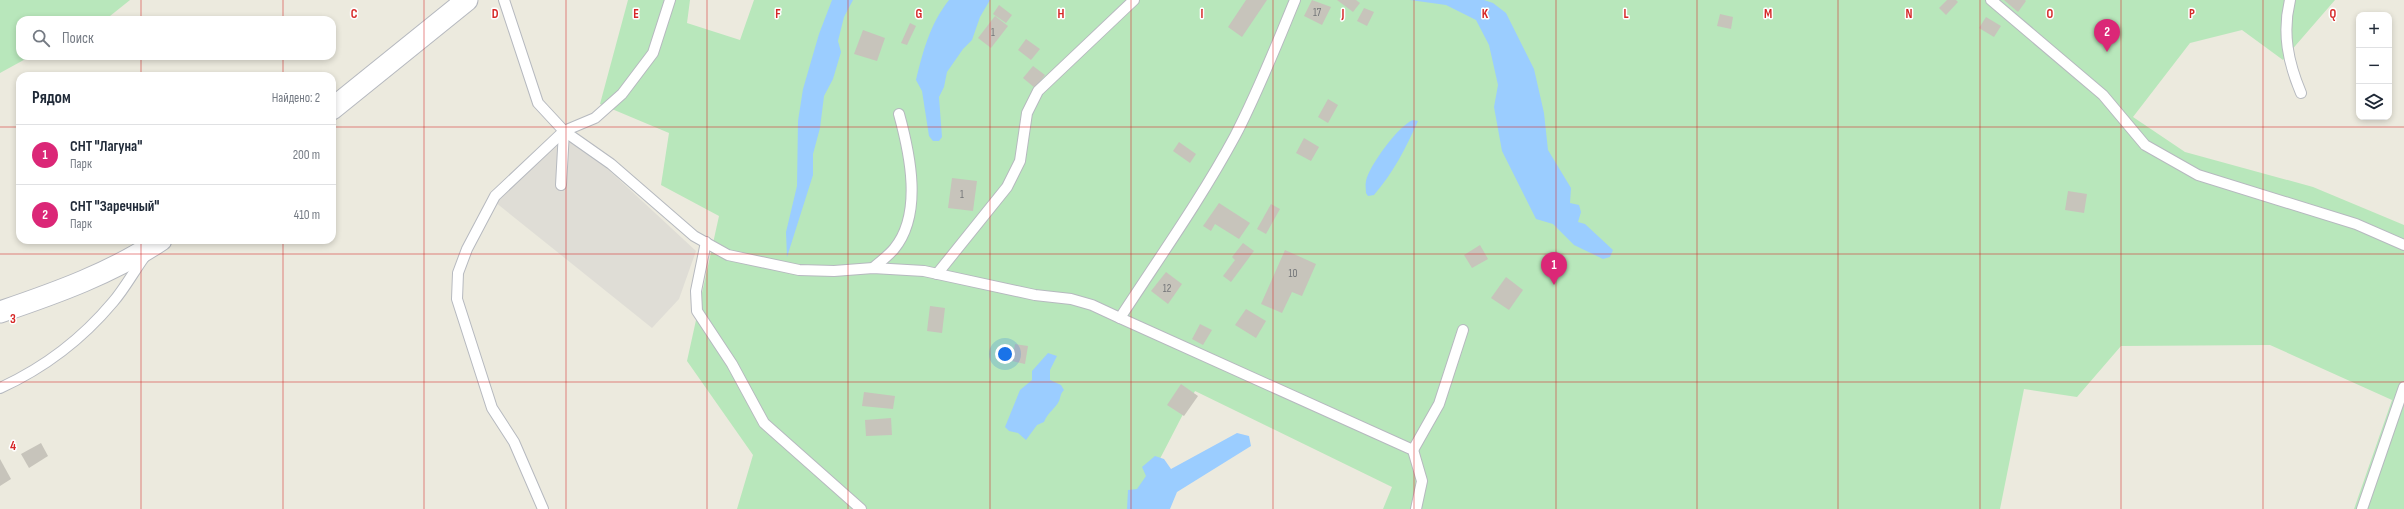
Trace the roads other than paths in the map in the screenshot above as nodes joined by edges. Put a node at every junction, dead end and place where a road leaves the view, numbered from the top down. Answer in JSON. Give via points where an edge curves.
{"nodes":[{"id":1,"x":467,"y":0,"type":"edge"},
{"id":2,"x":504,"y":0,"type":"edge"},
{"id":3,"x":670,"y":0,"type":"edge"},
{"id":4,"x":1134,"y":0,"type":"edge"},
{"id":5,"x":1295,"y":0,"type":"edge"},
{"id":6,"x":1991,"y":0,"type":"edge"},
{"id":7,"x":2290,"y":0,"type":"edge"},
{"id":8,"x":2302,"y":93,"type":"dead end"},
{"id":9,"x":336,"y":106,"type":"edge"},
{"id":10,"x":899,"y":114,"type":"dead end"},
{"id":11,"x":564,"y":131,"type":"junction"},
{"id":12,"x":561,"y":185,"type":"dead end"},
{"id":13,"x":706,"y":242,"type":"junction"},
{"id":14,"x":154,"y":244,"type":"edge"},
{"id":15,"x":155,"y":244,"type":"edge"},
{"id":16,"x":2404,"y":245,"type":"edge"},
{"id":17,"x":873,"y":268,"type":"junction"},
{"id":18,"x":937,"y":274,"type":"junction"},
{"id":19,"x":0,"y":312,"type":"edge"},
{"id":20,"x":1120,"y":318,"type":"junction"},
{"id":21,"x":1463,"y":330,"type":"dead end"},
{"id":22,"x":2404,"y":387,"type":"edge"},
{"id":23,"x":0,"y":388,"type":"edge"},
{"id":24,"x":1413,"y":450,"type":"junction"},
{"id":25,"x":543,"y":509,"type":"edge"},
{"id":26,"x":861,"y":509,"type":"edge"},
{"id":27,"x":1416,"y":509,"type":"edge"},
{"id":28,"x":2362,"y":509,"type":"edge"}],
"edges":[{"from":1,"to":9,"type":"street"},
{"from":2,"to":11,"type":"lane","via":[[538,103]]},
{"from":3,"to":11,"type":"lane","via":[[654,53],[622,94],[595,118]]},
{"from":4,"to":18,"type":"lane","via":[[1077,57],[1038,91],[1027,113],[1020,161],[1006,187]]},
{"from":5,"to":20,"type":"lane","via":[[1267,70],[1235,136]]},
{"from":6,"to":16,"type":"lane","via":[[2103,95],[2145,145],[2198,176],[2356,224]]},
{"from":7,"to":8,"type":"lane","via":[[2286,42],[2291,67]]},
{"from":10,"to":17,"type":"lane","via":[[907,142],[911,184],[910,210],[903,234],[894,249]]},
{"from":11,"to":12,"type":"lane"},
{"from":11,"to":13,"type":"lane","via":[[611,164],[694,236]]},
{"from":11,"to":25,"type":"lane","via":[[495,196],[467,249],[458,273],[457,299],[492,408],[514,442]]},
{"from":13,"to":17,"type":"lane","via":[[728,255],[799,270]]},
{"from":13,"to":26,"type":"lane","via":[[696,291],[697,311],[732,364],[764,423]]},
{"from":14,"to":19,"type":"street","via":[[112,269],[57,293]]},
{"from":15,"to":23,"type":"lane","via":[[114,301],[72,345],[23,378]]},
{"from":17,"to":18,"type":"lane"},
{"from":18,"to":20,"type":"lane","via":[[1035,295],[1071,299]]},
{"from":20,"to":24,"type":"lane"},
{"from":21,"to":24,"type":"lane","via":[[1439,404]]},
{"from":22,"to":28,"type":"lane"},
{"from":24,"to":27,"type":"lane","via":[[1422,481]]}]}
